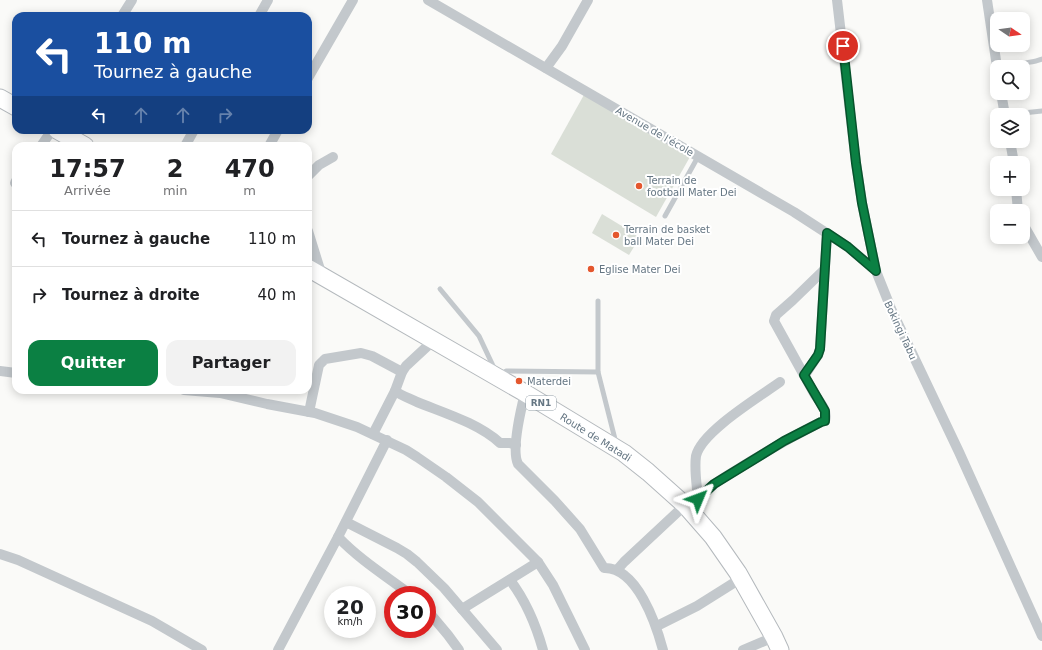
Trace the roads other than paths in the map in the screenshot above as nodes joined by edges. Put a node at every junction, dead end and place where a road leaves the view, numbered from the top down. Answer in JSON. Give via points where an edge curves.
{"nodes":[{"id":1,"x":132,"y":0,"type":"edge"},
{"id":2,"x":268,"y":0,"type":"edge"},
{"id":3,"x":353,"y":0,"type":"edge"},
{"id":4,"x":428,"y":0,"type":"edge"},
{"id":5,"x":588,"y":0,"type":"edge"},
{"id":6,"x":837,"y":0,"type":"edge"},
{"id":7,"x":987,"y":0,"type":"edge"},
{"id":8,"x":124,"y":12,"type":"edge"},
{"id":9,"x":261,"y":12,"type":"edge"},
{"id":10,"x":1042,"y":59,"type":"edge"},
{"id":11,"x":996,"y":60,"type":"edge"},
{"id":12,"x":1030,"y":62,"type":"edge"},
{"id":13,"x":546,"y":68,"type":"junction"},
{"id":14,"x":312,"y":71,"type":"edge"},
{"id":15,"x":0,"y":98,"type":"edge"},
{"id":16,"x":12,"y":105,"type":"edge"},
{"id":17,"x":1042,"y":111,"type":"edge"},
{"id":18,"x":1030,"y":112,"type":"edge"},
{"id":19,"x":63,"y":134,"type":"edge"},
{"id":20,"x":78,"y":142,"type":"edge"},
{"id":21,"x":699,"y":156,"type":"junction"},
{"id":22,"x":333,"y":157,"type":"dead end"},
{"id":23,"x":312,"y":172,"type":"edge"},
{"id":24,"x":665,"y":216,"type":"dead end"},
{"id":25,"x":827,"y":233,"type":"junction"},
{"id":26,"x":1030,"y":236,"type":"edge"},
{"id":27,"x":312,"y":254,"type":"edge"},
{"id":28,"x":1042,"y":257,"type":"edge"},
{"id":29,"x":824,"y":269,"type":"junction"},
{"id":30,"x":876,"y":271,"type":"junction"},
{"id":31,"x":315,"y":272,"type":"edge"},
{"id":32,"x":440,"y":289,"type":"dead end"},
{"id":33,"x":598,"y":300,"type":"dead end"},
{"id":34,"x":434,"y":340,"type":"junction"},
{"id":35,"x":0,"y":370,"type":"edge"},
{"id":36,"x":12,"y":372,"type":"edge"},
{"id":37,"x":402,"y":372,"type":"junction"},
{"id":38,"x":598,"y":372,"type":"junction"},
{"id":39,"x":804,"y":375,"type":"junction"},
{"id":40,"x":498,"y":377,"type":"junction"},
{"id":41,"x":780,"y":382,"type":"dead end"},
{"id":42,"x":395,"y":391,"type":"junction"},
{"id":43,"x":525,"y":393,"type":"junction"},
{"id":44,"x":224,"y":394,"type":"edge"},
{"id":45,"x":309,"y":412,"type":"junction"},
{"id":46,"x":373,"y":434,"type":"junction"},
{"id":47,"x":387,"y":440,"type":"junction"},
{"id":48,"x":516,"y":445,"type":"junction"},
{"id":49,"x":618,"y":449,"type":"junction"},
{"id":50,"x":691,"y":505,"type":"junction"},
{"id":51,"x":346,"y":522,"type":"junction"},
{"id":52,"x":338,"y":537,"type":"junction"},
{"id":53,"x":0,"y":554,"type":"edge"},
{"id":54,"x":538,"y":562,"type":"junction"},
{"id":55,"x":617,"y":570,"type":"junction"},
{"id":56,"x":740,"y":578,"type":"junction"},
{"id":57,"x":510,"y":580,"type":"junction"},
{"id":58,"x":398,"y":586,"type":"edge"},
{"id":59,"x":462,"y":609,"type":"junction"},
{"id":60,"x":436,"y":620,"type":"edge"},
{"id":61,"x":657,"y":626,"type":"junction"},
{"id":62,"x":1042,"y":636,"type":"edge"},
{"id":63,"x":777,"y":643,"type":"edge"},
{"id":64,"x":202,"y":650,"type":"edge"},
{"id":65,"x":278,"y":650,"type":"edge"},
{"id":66,"x":459,"y":650,"type":"edge"},
{"id":67,"x":497,"y":650,"type":"edge"},
{"id":68,"x":543,"y":650,"type":"edge"},
{"id":69,"x":585,"y":650,"type":"edge"},
{"id":70,"x":663,"y":650,"type":"edge"},
{"id":71,"x":743,"y":650,"type":"edge"}],
"edges":[{"from":1,"to":8,"type":"street"},
{"from":2,"to":9,"type":"street"},
{"from":3,"to":14,"type":"street"},
{"from":4,"to":13,"type":"street","name":"Avenue de l'école"},
{"from":5,"to":13,"type":"street","via":[[562,46]]},
{"from":6,"to":30,"type":"street","name":"Bokingi Tabu","via":[[856,163]]},
{"from":7,"to":11,"type":"street"},
{"from":10,"to":12,"type":"lane"},
{"from":13,"to":21,"type":"street","name":"Avenue de l'école"},
{"from":15,"to":16,"type":"highway"},
{"from":17,"to":18,"type":"lane"},
{"from":19,"to":20,"type":"highway"},
{"from":21,"to":24,"type":"lane"},
{"from":21,"to":25,"type":"street","name":"Avenue de l'école"},
{"from":22,"to":23,"type":"street"},
{"from":25,"to":29,"type":"street"},
{"from":25,"to":30,"type":"street","name":"Avenue de l'école"},
{"from":26,"to":28,"type":"street"},
{"from":27,"to":31,"type":"street"},
{"from":29,"to":39,"type":"street","via":[[820,349]]},
{"from":29,"to":39,"type":"street","via":[[774,318]]},
{"from":30,"to":62,"type":"street","name":"Bokingi Tabu"},
{"from":31,"to":34,"type":"highway","name":"Route de Matadi","number":"RN1"},
{"from":32,"to":40,"type":"lane","via":[[478,336]]},
{"from":33,"to":38,"type":"lane"},
{"from":34,"to":37,"type":"street"},
{"from":34,"to":40,"type":"highway","name":"Route de Matadi","number":"RN1"},
{"from":35,"to":36,"type":"street"},
{"from":37,"to":42,"type":"street"},
{"from":37,"to":45,"type":"street","via":[[361,353],[325,359],[319,365]]},
{"from":38,"to":40,"type":"lane","via":[[506,371]]},
{"from":38,"to":49,"type":"lane"},
{"from":39,"to":50,"type":"street","via":[[825,411],[825,421],[784,441],[714,484]]},
{"from":40,"to":43,"type":"highway","name":"Route de Matadi","number":"RN1"},
{"from":41,"to":50,"type":"street","via":[[733,415],[698,449]]},
{"from":42,"to":46,"type":"street"},
{"from":42,"to":48,"type":"street","via":[[478,427],[500,443],[510,442]]},
{"from":43,"to":48,"type":"street","via":[[517,427]]},
{"from":43,"to":49,"type":"highway","name":"Route de Matadi","number":"RN1"},
{"from":44,"to":45,"type":"street"},
{"from":45,"to":46,"type":"street"},
{"from":46,"to":47,"type":"street"},
{"from":47,"to":51,"type":"street"},
{"from":47,"to":54,"type":"street","via":[[417,457],[478,502]]},
{"from":48,"to":55,"type":"street","via":[[518,464],[580,529],[604,568]]},
{"from":49,"to":50,"type":"highway","name":"Route de Matadi","number":"RN1"},
{"from":50,"to":55,"type":"street"},
{"from":50,"to":56,"type":"highway","name":"Route de Matadi","number":"RN1"},
{"from":51,"to":52,"type":"street"},
{"from":51,"to":59,"type":"street","via":[[407,554],[444,588]]},
{"from":52,"to":58,"type":"street","via":[[366,563]]},
{"from":52,"to":65,"type":"street"},
{"from":53,"to":64,"type":"street","via":[[152,621]]},
{"from":54,"to":57,"type":"street"},
{"from":54,"to":69,"type":"street","via":[[556,591]]},
{"from":55,"to":61,"type":"street","via":[[638,590]]},
{"from":56,"to":61,"type":"street","via":[[697,606]]},
{"from":56,"to":63,"type":"highway","name":"Route de Matadi","number":"RN1"},
{"from":57,"to":59,"type":"street"},
{"from":57,"to":68,"type":"street","via":[[529,609]]},
{"from":59,"to":67,"type":"street"},
{"from":60,"to":66,"type":"street"},
{"from":61,"to":70,"type":"street"},
{"from":63,"to":71,"type":"street"}]}
